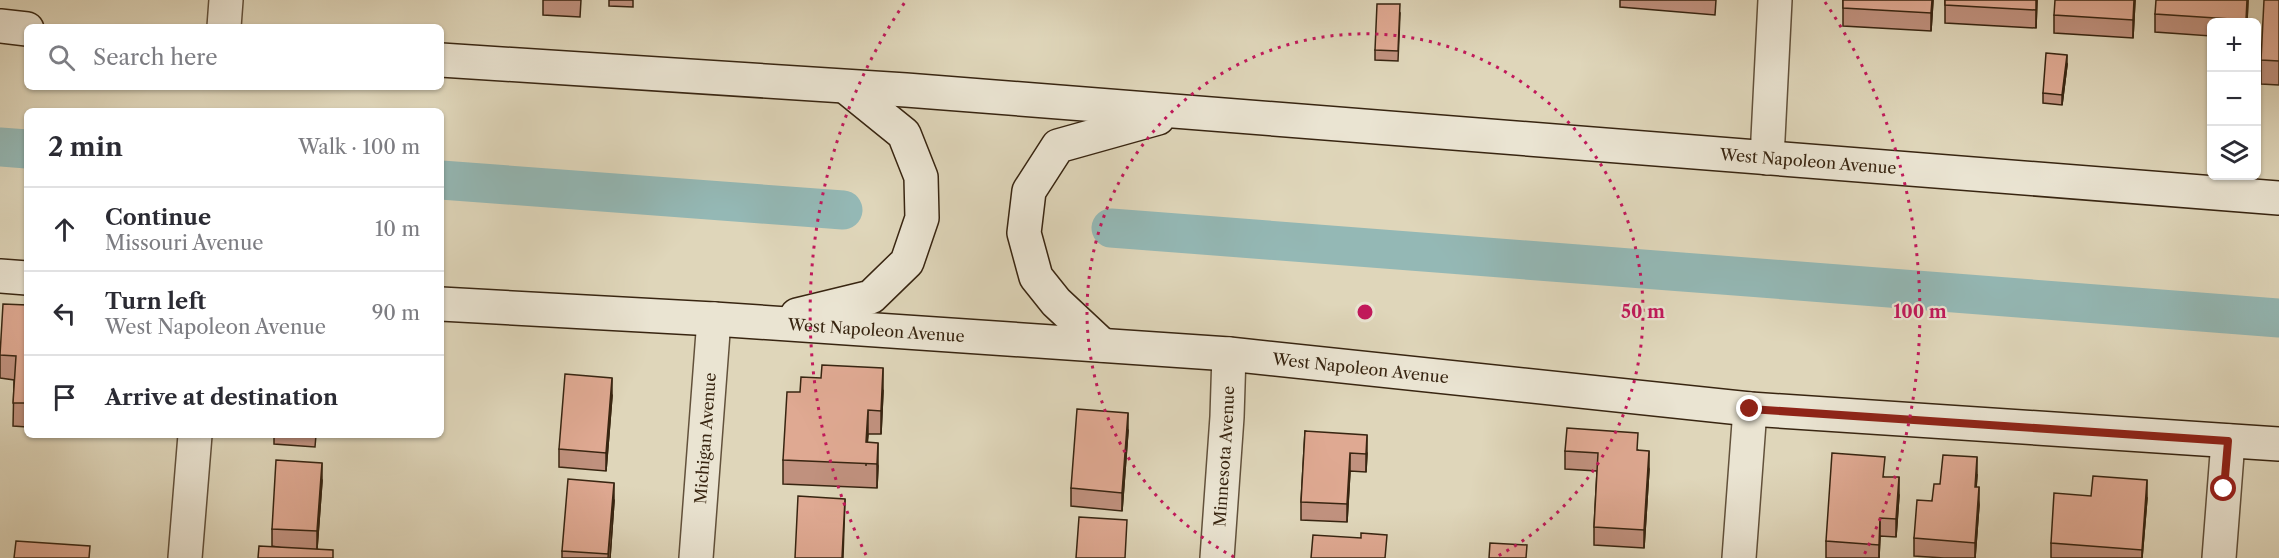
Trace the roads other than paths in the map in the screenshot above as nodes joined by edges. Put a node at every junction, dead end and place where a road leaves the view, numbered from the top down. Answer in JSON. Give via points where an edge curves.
{"nodes":[{"id":1,"x":226,"y":0,"type":"edge"},
{"id":2,"x":1775,"y":0,"type":"edge"},
{"id":3,"x":224,"y":24,"type":"edge"},
{"id":4,"x":0,"y":26,"type":"edge"},
{"id":5,"x":24,"y":29,"type":"edge"},
{"id":6,"x":444,"y":60,"type":"edge"},
{"id":7,"x":846,"y":87,"type":"junction"},
{"id":8,"x":1180,"y":112,"type":"junction"},
{"id":9,"x":1767,"y":158,"type":"junction"},
{"id":10,"x":2279,"y":198,"type":"edge"},
{"id":11,"x":0,"y":276,"type":"edge"},
{"id":12,"x":24,"y":278,"type":"edge"},
{"id":13,"x":444,"y":304,"type":"edge"},
{"id":14,"x":714,"y":319,"type":"junction"},
{"id":15,"x":766,"y":322,"type":"junction"},
{"id":16,"x":1102,"y":345,"type":"junction"},
{"id":17,"x":1229,"y":354,"type":"junction"},
{"id":18,"x":1750,"y":409,"type":"junction"},
{"id":19,"x":195,"y":438,"type":"edge"},
{"id":20,"x":2228,"y":441,"type":"junction"},
{"id":21,"x":2279,"y":444,"type":"edge"},
{"id":22,"x":185,"y":558,"type":"edge"},
{"id":23,"x":696,"y":558,"type":"edge"},
{"id":24,"x":1217,"y":558,"type":"edge"},
{"id":25,"x":1739,"y":558,"type":"edge"},
{"id":26,"x":2218,"y":558,"type":"edge"}],
"edges":[{"from":1,"to":3,"type":"main road"},
{"from":2,"to":9,"type":"main road"},
{"from":4,"to":5,"type":"main road"},
{"from":6,"to":7,"type":"main road","name":"West Napoleon Avenue"},
{"from":7,"to":8,"type":"main road","name":"West Napoleon Avenue"},
{"from":7,"to":15,"type":"main road","via":[[904,134],[921,177],[922,218],[907,261],[871,297]]},
{"from":8,"to":9,"type":"main road","name":"West Napoleon Avenue"},
{"from":8,"to":16,"type":"main road","via":[[1058,146],[1029,191],[1024,233],[1036,277],[1056,302]]},
{"from":9,"to":10,"type":"main road","name":"West Napoleon Avenue"},
{"from":11,"to":12,"type":"main road"},
{"from":13,"to":14,"type":"main road","name":"West Napoleon Avenue"},
{"from":14,"to":15,"type":"main road","name":"West Napoleon Avenue"},
{"from":14,"to":23,"type":"main road","name":"Michigan Avenue"},
{"from":15,"to":16,"type":"main road","name":"West Napoleon Avenue"},
{"from":16,"to":17,"type":"main road","name":"West Napoleon Avenue"},
{"from":17,"to":18,"type":"main road","name":"West Napoleon Avenue"},
{"from":17,"to":24,"type":"main road","name":"Minnesota Avenue"},
{"from":18,"to":20,"type":"main road","name":"West Napoleon Avenue"},
{"from":18,"to":25,"type":"main road"},
{"from":19,"to":22,"type":"main road"},
{"from":20,"to":21,"type":"main road","name":"West Napoleon Avenue"},
{"from":20,"to":26,"type":"main road"}]}
